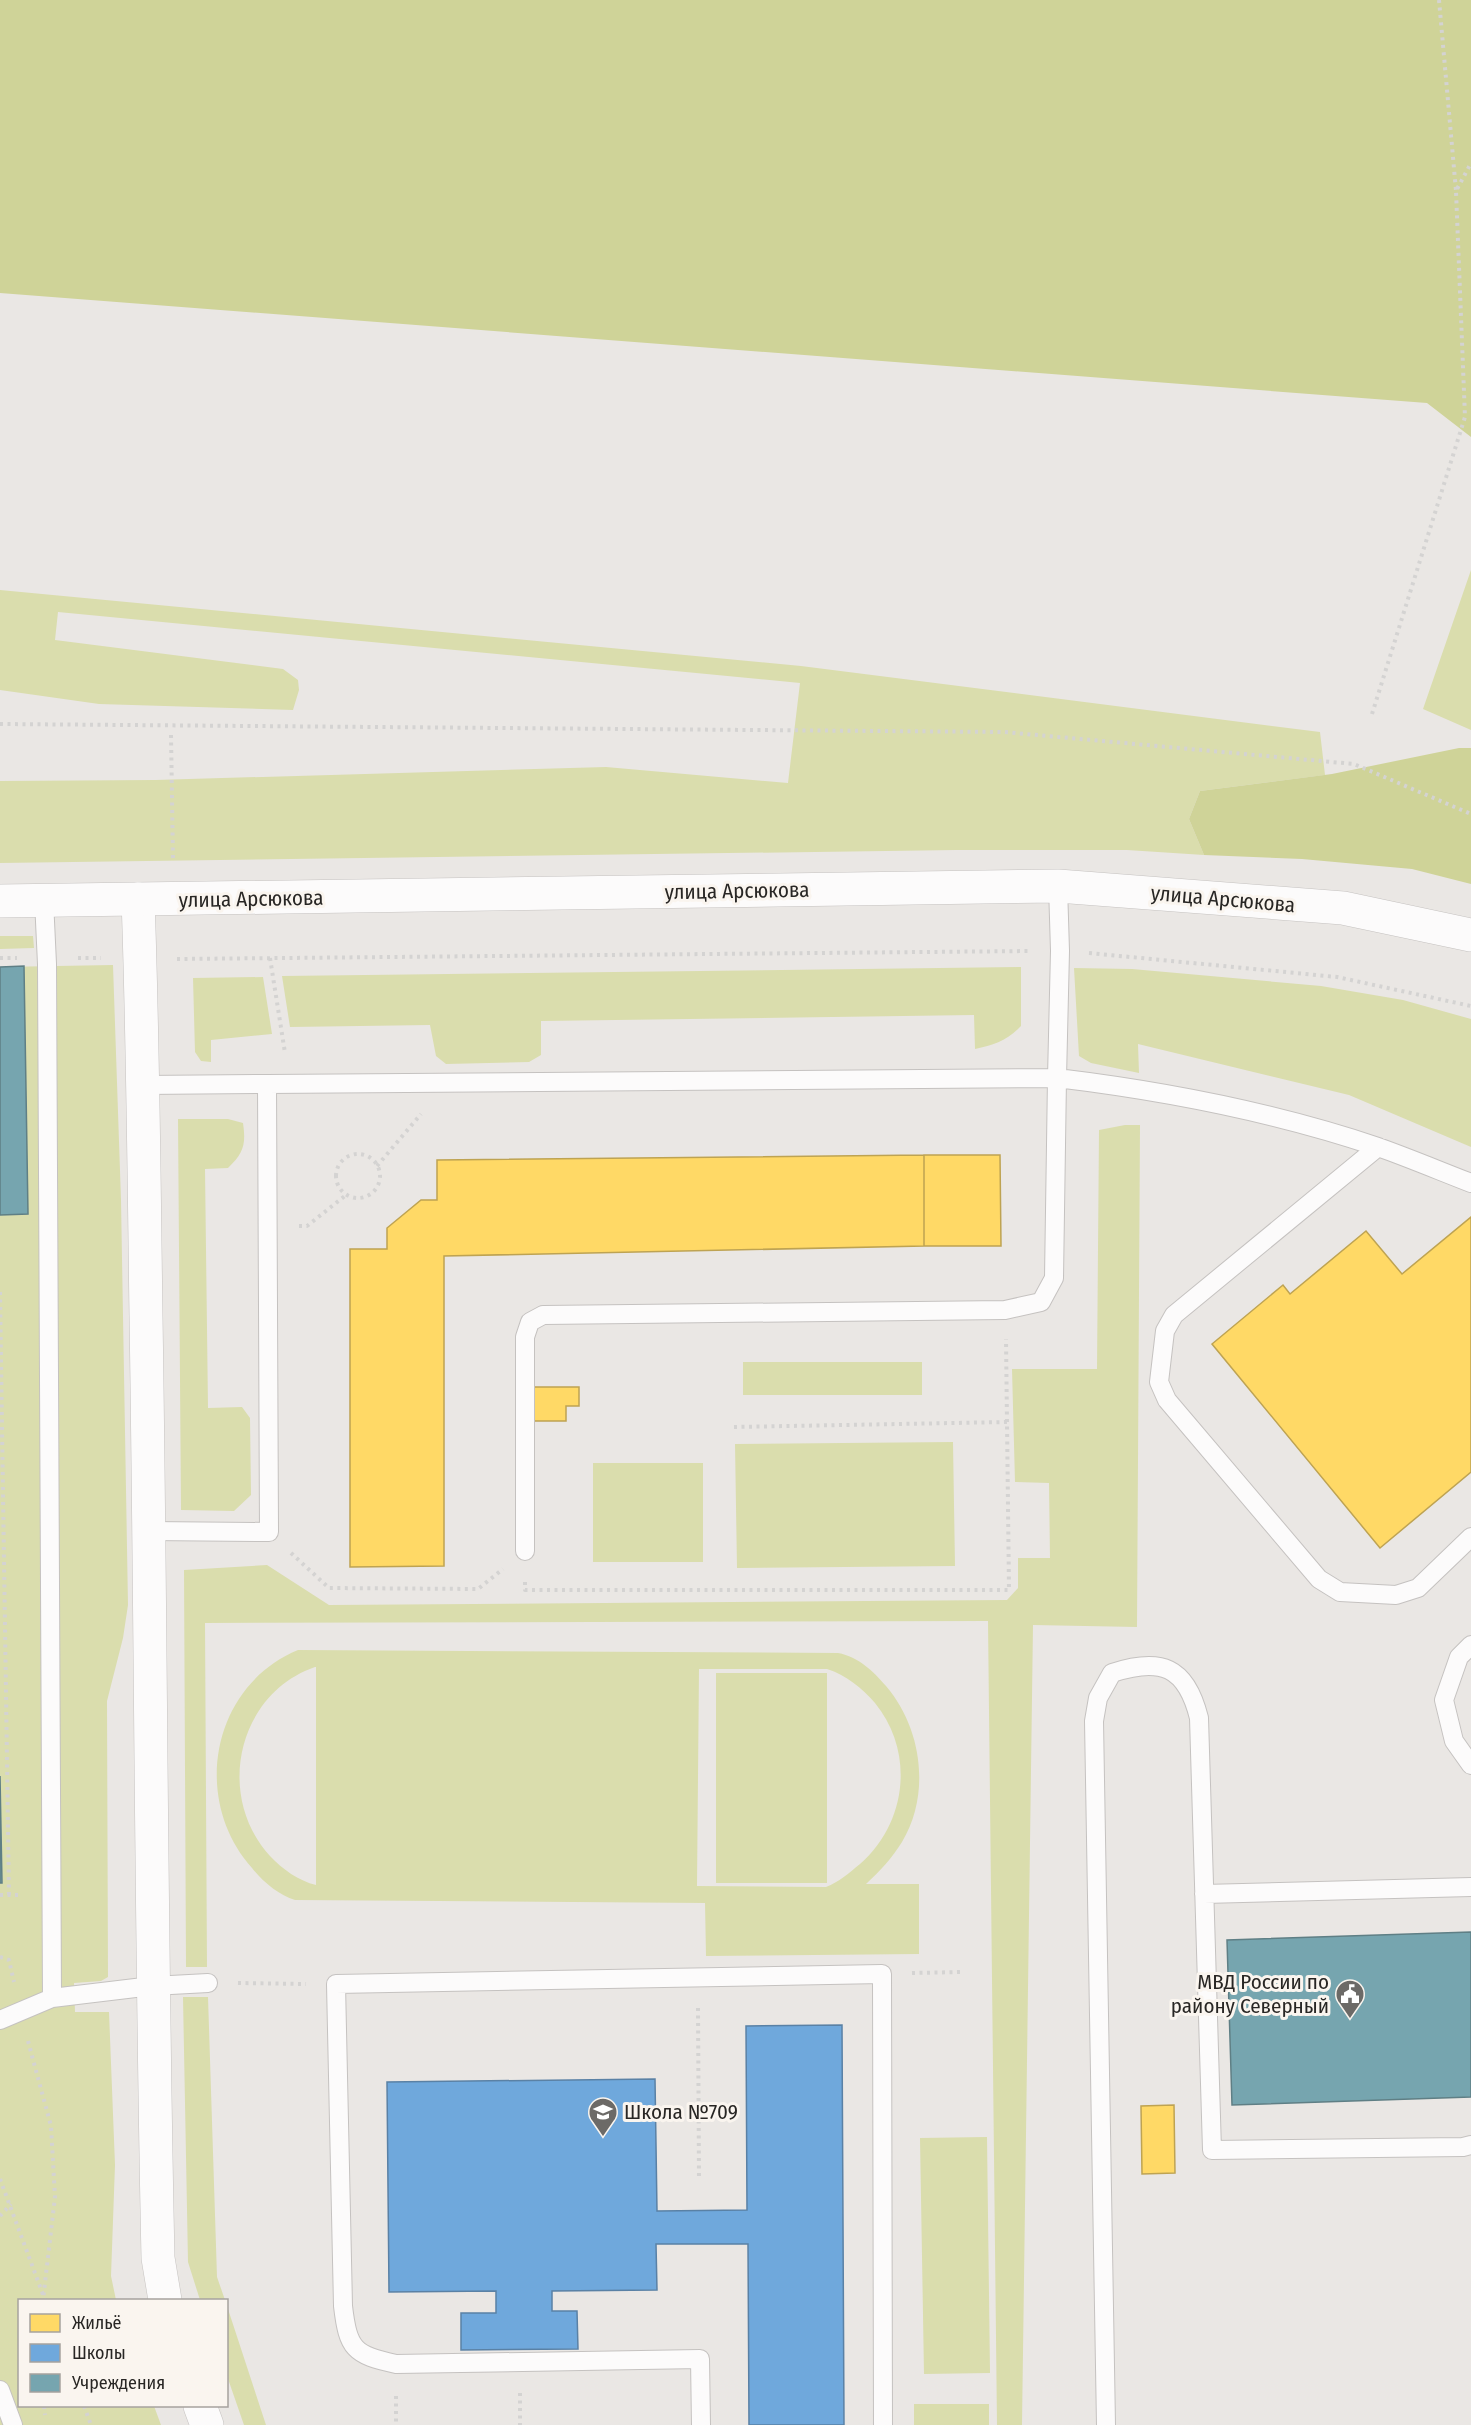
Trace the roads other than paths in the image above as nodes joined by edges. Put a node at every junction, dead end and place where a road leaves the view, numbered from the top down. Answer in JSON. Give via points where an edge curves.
{"nodes":[{"id":1,"x":1058,"y":886,"type":"junction"},
{"id":2,"x":138,"y":899,"type":"junction"},
{"id":3,"x":44,"y":900,"type":"junction"},
{"id":4,"x":0,"y":901,"type":"edge"},
{"id":5,"x":1471,"y":935,"type":"edge"},
{"id":6,"x":1058,"y":1078,"type":"junction"},
{"id":7,"x":143,"y":1084,"type":"junction"},
{"id":8,"x":267,"y":1084,"type":"junction"},
{"id":9,"x":1378,"y":1147,"type":"junction"},
{"id":10,"x":1471,"y":1183,"type":"edge"},
{"id":11,"x":149,"y":1531,"type":"junction"},
{"id":12,"x":1471,"y":1537,"type":"edge"},
{"id":13,"x":525,"y":1551,"type":"road end"},
{"id":14,"x":1471,"y":1645,"type":"edge"},
{"id":15,"x":1471,"y":1765,"type":"edge"},
{"id":16,"x":1471,"y":1887,"type":"edge"},
{"id":17,"x":1204,"y":1894,"type":"junction"},
{"id":18,"x":208,"y":1983,"type":"road end"},
{"id":19,"x":152,"y":1986,"type":"junction"},
{"id":20,"x":52,"y":1998,"type":"junction"},
{"id":21,"x":0,"y":2020,"type":"edge"},
{"id":22,"x":1471,"y":2145,"type":"edge"},
{"id":23,"x":165,"y":2299,"type":"edge"},
{"id":24,"x":0,"y":2390,"type":"edge"},
{"id":25,"x":200,"y":2407,"type":"edge"},
{"id":26,"x":13,"y":2425,"type":"edge"},
{"id":27,"x":207,"y":2425,"type":"edge"},
{"id":28,"x":701,"y":2425,"type":"edge"},
{"id":29,"x":884,"y":2425,"type":"edge"},
{"id":30,"x":1106,"y":2425,"type":"edge"}],
"edges":[{"from":1,"to":2,"type":"street","name":"улица Арсюкова"},
{"from":1,"to":5,"type":"street","name":"улица Арсюкова","via":[[1343,908]]},
{"from":1,"to":6,"type":"lane"},
{"from":2,"to":3,"type":"street","name":"улица Арсюкова"},
{"from":2,"to":7,"type":"street"},
{"from":3,"to":4,"type":"street","name":"улица Арсюкова"},
{"from":3,"to":20,"type":"lane"},
{"from":6,"to":8,"type":"lane"},
{"from":6,"to":9,"type":"lane","via":[[1139,1088],[1302,1124]]},
{"from":6,"to":13,"type":"lane","via":[[1054,1278],[1041,1302],[1005,1310],[543,1315],[530,1322],[525,1337]]},
{"from":7,"to":8,"type":"lane"},
{"from":7,"to":11,"type":"street"},
{"from":8,"to":11,"type":"lane","via":[[269,1532]]},
{"from":9,"to":10,"type":"lane"},
{"from":9,"to":12,"type":"lane","via":[[1174,1315],[1166,1331],[1159,1382],[1167,1400],[1319,1579],[1340,1592],[1396,1595],[1418,1588]]},
{"from":11,"to":19,"type":"street"},
{"from":14,"to":15,"type":"lane","via":[[1459,1657],[1444,1700],[1454,1741]]},
{"from":16,"to":17,"type":"lane"},
{"from":17,"to":22,"type":"lane","via":[[1212,2150]]},
{"from":17,"to":30,"type":"lane","via":[[1199,1718],[1194,1698],[1187,1684],[1163,1666],[1137,1665],[1112,1673],[1098,1698],[1094,1721]]},
{"from":18,"to":19,"type":"lane"},
{"from":19,"to":20,"type":"lane"},
{"from":19,"to":23,"type":"street","via":[[158,2259]]},
{"from":20,"to":21,"type":"lane"},
{"from":24,"to":26,"type":"lane"},
{"from":25,"to":27,"type":"street"},
{"from":28,"to":29,"type":"lane","via":[[700,2359],[396,2364],[354,2348],[346,2333],[343,2306],[336,1984],[882,1974]]}]}
